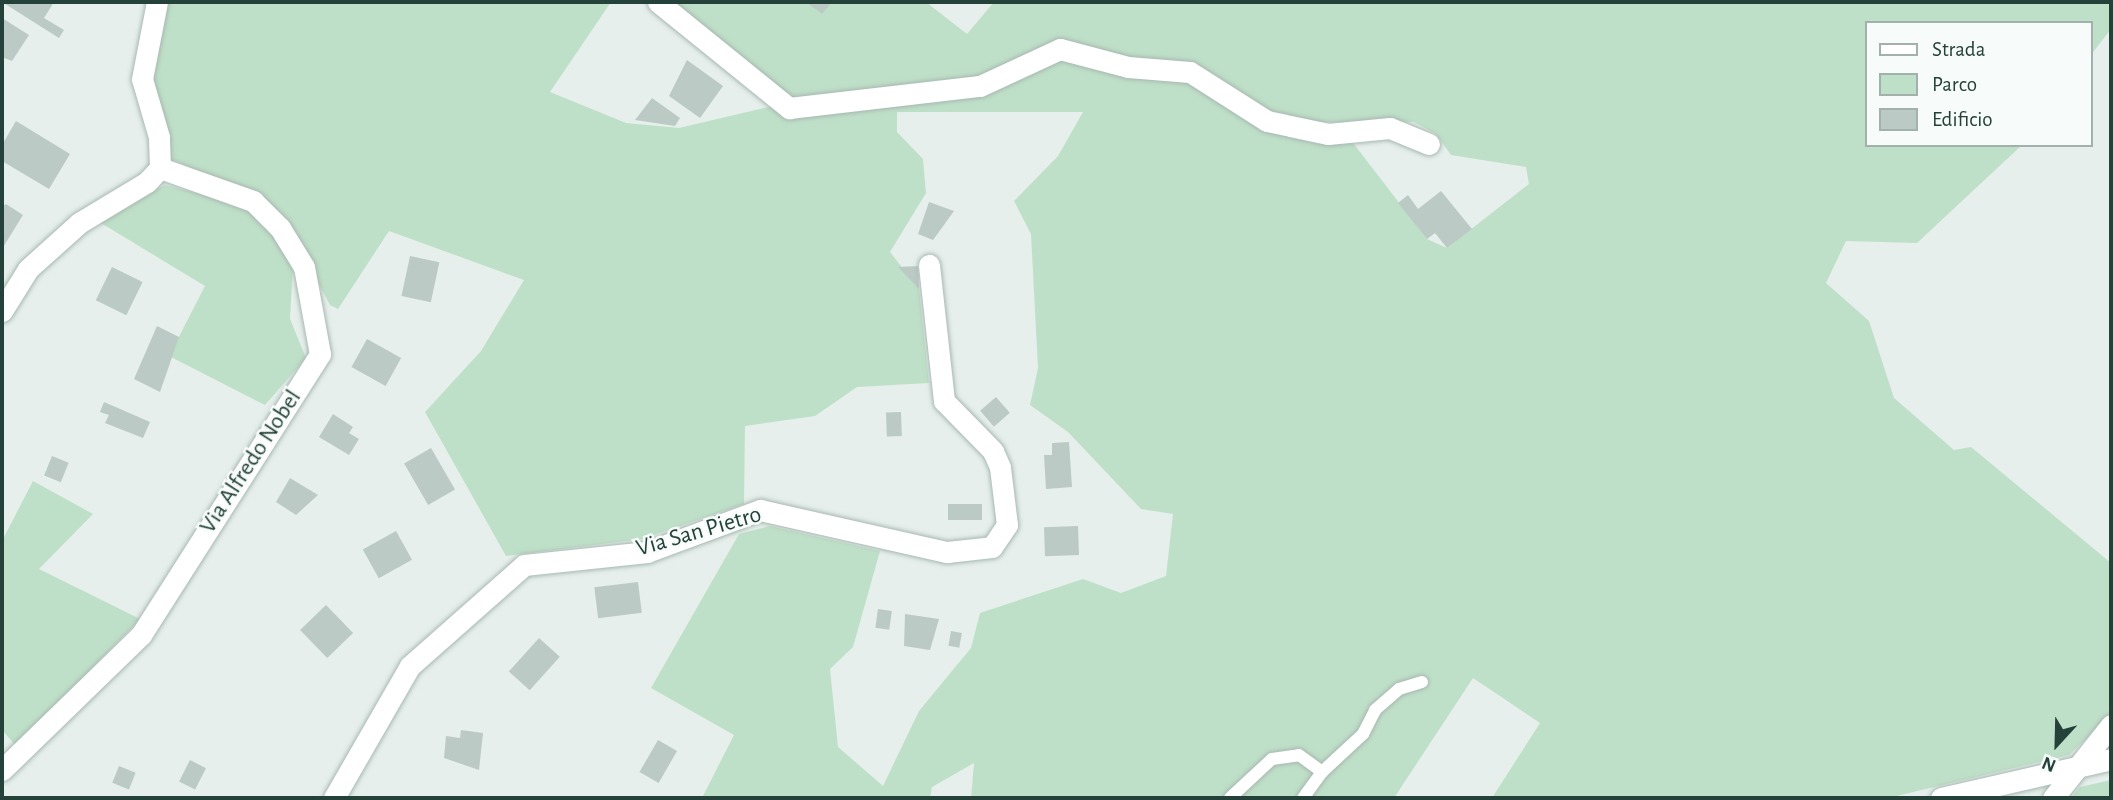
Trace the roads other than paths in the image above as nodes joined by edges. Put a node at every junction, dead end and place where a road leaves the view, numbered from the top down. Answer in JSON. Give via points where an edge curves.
{"nodes":[{"id":1,"x":157,"y":2,"type":"edge"},
{"id":2,"x":658,"y":2,"type":"edge"},
{"id":3,"x":1429,"y":144,"type":"dead end"},
{"id":4,"x":160,"y":168,"type":"junction"},
{"id":5,"x":929,"y":265,"type":"dead end"},
{"id":6,"x":2,"y":311,"type":"edge"},
{"id":7,"x":1422,"y":682,"type":"dead end"},
{"id":8,"x":2111,"y":724,"type":"edge"},
{"id":9,"x":2111,"y":759,"type":"edge"},
{"id":10,"x":2075,"y":767,"type":"junction"},
{"id":11,"x":2,"y":770,"type":"edge"},
{"id":12,"x":1322,"y":772,"type":"junction"},
{"id":13,"x":334,"y":798,"type":"edge"},
{"id":14,"x":1230,"y":798,"type":"edge"},
{"id":15,"x":1303,"y":798,"type":"edge"},
{"id":16,"x":1941,"y":798,"type":"edge"},
{"id":17,"x":2053,"y":798,"type":"edge"}],
"edges":[{"from":1,"to":4,"type":"street","via":[[142,79],[159,136]]},
{"from":2,"to":3,"type":"street","via":[[789,108],[980,86],[1060,49],[1128,67],[1190,72],[1267,121],[1328,134],[1390,128]]},
{"from":4,"to":6,"type":"street","via":[[38,260]]},
{"from":4,"to":11,"type":"street","name":"Via Alfredo Nobel","via":[[253,201],[279,228],[304,267],[320,354],[141,635]]},
{"from":5,"to":13,"type":"street","name":"Via San Pietro","via":[[943,401],[993,451],[1000,467],[1007,525],[992,547],[947,552],[760,510],[647,552],[524,565],[504,576],[461,624],[410,666]]},
{"from":7,"to":12,"type":"lane","via":[[1399,688],[1375,710],[1363,734]]},
{"from":8,"to":10,"type":"street"},
{"from":9,"to":10,"type":"street"},
{"from":10,"to":16,"type":"street"},
{"from":10,"to":17,"type":"street"},
{"from":12,"to":14,"type":"lane","via":[[1299,755],[1272,759]]},
{"from":12,"to":15,"type":"lane"}]}
